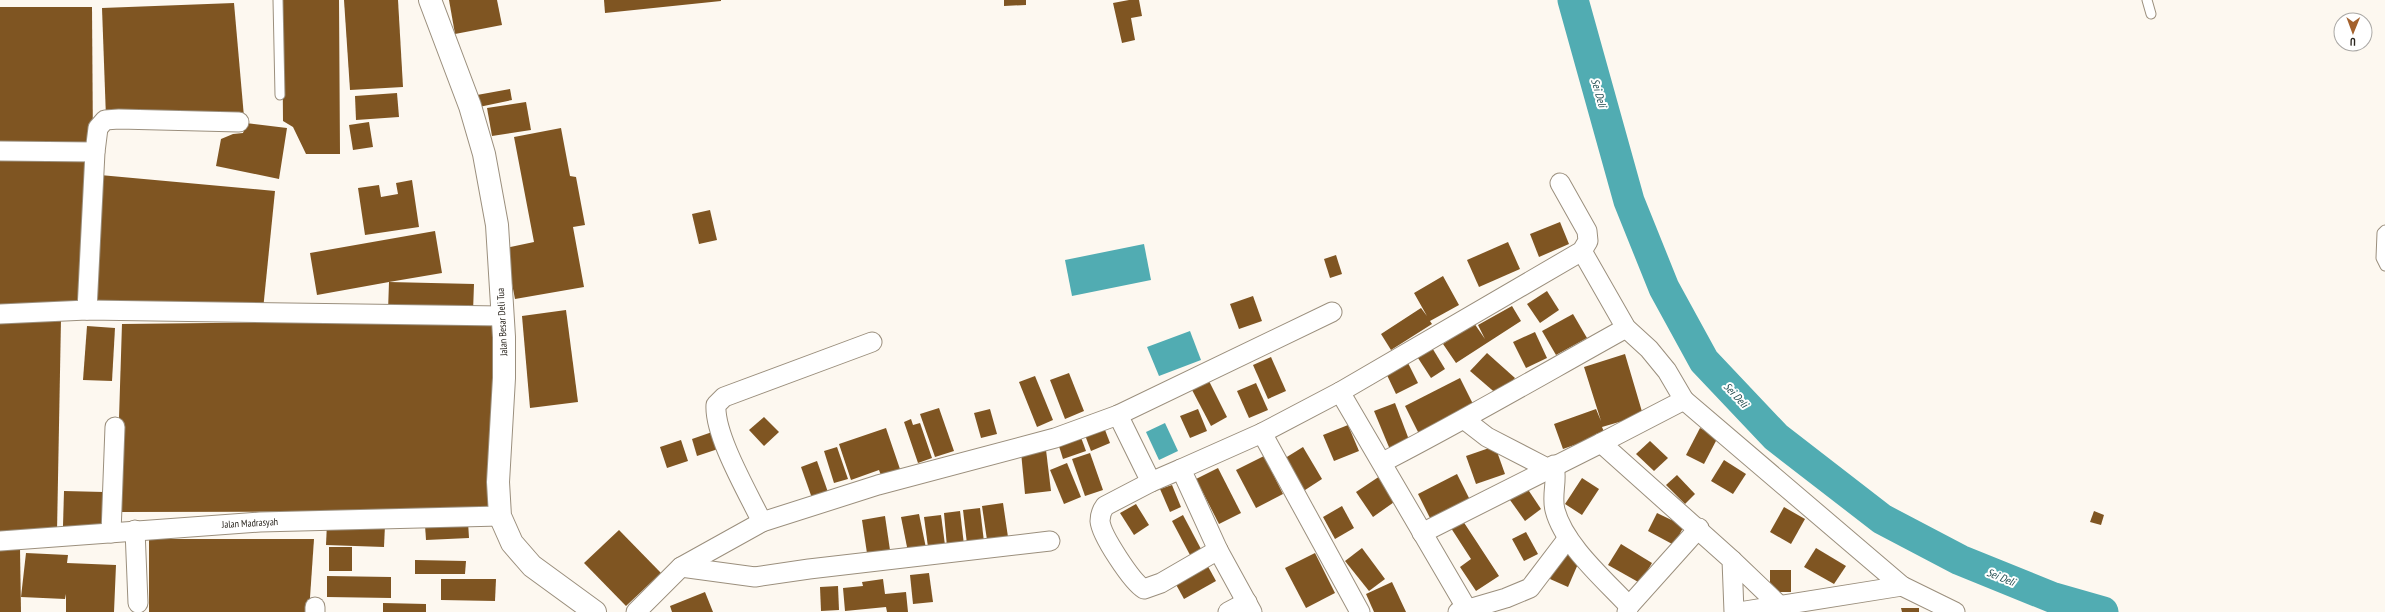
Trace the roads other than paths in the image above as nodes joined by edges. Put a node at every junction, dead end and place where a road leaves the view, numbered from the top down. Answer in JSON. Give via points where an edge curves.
{"nodes":[{"id":1,"x":278,"y":0,"type":"edge"},
{"id":2,"x":430,"y":0,"type":"edge"},
{"id":3,"x":2147,"y":0,"type":"edge"},
{"id":4,"x":2151,"y":14,"type":"dead end"},
{"id":5,"x":280,"y":95,"type":"dead end"},
{"id":6,"x":239,"y":122,"type":"dead end"},
{"id":7,"x":0,"y":151,"type":"edge"},
{"id":8,"x":95,"y":152,"type":"junction"},
{"id":9,"x":1560,"y":183,"type":"dead end"},
{"id":10,"x":2385,"y":230,"type":"edge"},
{"id":11,"x":1582,"y":251,"type":"junction"},
{"id":12,"x":2385,"y":266,"type":"edge"},
{"id":13,"x":87,"y":310,"type":"junction"},
{"id":14,"x":1332,"y":312,"type":"dead end"},
{"id":15,"x":0,"y":314,"type":"edge"},
{"id":16,"x":502,"y":316,"type":"junction"},
{"id":17,"x":1626,"y":328,"type":"junction"},
{"id":18,"x":872,"y":342,"type":"dead end"},
{"id":19,"x":1340,"y":392,"type":"junction"},
{"id":20,"x":1684,"y":400,"type":"junction"},
{"id":21,"x":1118,"y":415,"type":"junction"},
{"id":22,"x":1465,"y":420,"type":"junction"},
{"id":23,"x":115,"y":427,"type":"dead end"},
{"id":24,"x":1262,"y":433,"type":"junction"},
{"id":25,"x":1601,"y":443,"type":"junction"},
{"id":26,"x":1383,"y":462,"type":"junction"},
{"id":27,"x":1551,"y":466,"type":"junction"},
{"id":28,"x":1182,"y":469,"type":"junction"},
{"id":29,"x":1150,"y":482,"type":"junction"},
{"id":30,"x":500,"y":516,"type":"junction"},
{"id":31,"x":762,"y":522,"type":"junction"},
{"id":32,"x":1699,"y":528,"type":"junction"},
{"id":33,"x":136,"y":530,"type":"junction"},
{"id":34,"x":111,"y":533,"type":"junction"},
{"id":35,"x":1422,"y":533,"type":"junction"},
{"id":36,"x":1568,"y":538,"type":"junction"},
{"id":37,"x":0,"y":541,"type":"edge"},
{"id":38,"x":1050,"y":541,"type":"dead end"},
{"id":39,"x":1218,"y":550,"type":"junction"},
{"id":40,"x":1732,"y":560,"type":"junction"},
{"id":41,"x":681,"y":567,"type":"junction"},
{"id":42,"x":1902,"y":586,"type":"junction"},
{"id":43,"x":138,"y":603,"type":"dead end"},
{"id":44,"x":1780,"y":606,"type":"junction"},
{"id":45,"x":1249,"y":607,"type":"edge"},
{"id":46,"x":1628,"y":609,"type":"edge"},
{"id":47,"x":1462,"y":611,"type":"edge"},
{"id":48,"x":595,"y":612,"type":"edge"},
{"id":49,"x":636,"y":612,"type":"edge"},
{"id":50,"x":1228,"y":612,"type":"edge"},
{"id":51,"x":1360,"y":612,"type":"edge"},
{"id":52,"x":1734,"y":612,"type":"edge"},
{"id":53,"x":1739,"y":612,"type":"edge"},
{"id":54,"x":1955,"y":612,"type":"edge"}],
"edges":[{"from":1,"to":5,"type":"lane"},
{"from":2,"to":16,"type":"main road","name":"Jalan Besar Deli Tua","via":[[470,106],[484,154],[497,225]]},
{"from":3,"to":4,"type":"lane"},
{"from":6,"to":8,"type":"street","via":[[105,120],[98,128]]},
{"from":7,"to":8,"type":"street"},
{"from":8,"to":13,"type":"street"},
{"from":9,"to":11,"type":"street","via":[[1587,231],[1588,241]]},
{"from":10,"to":12,"type":"lane","via":[[2382,233],[2381,258]]},
{"from":11,"to":17,"type":"street"},
{"from":11,"to":19,"type":"street"},
{"from":13,"to":15,"type":"street"},
{"from":13,"to":16,"type":"street"},
{"from":14,"to":21,"type":"street"},
{"from":16,"to":30,"type":"main road","name":"Jalan Besar Deli Tua","via":[[504,378],[498,482]]},
{"from":17,"to":20,"type":"street","via":[[1649,349],[1667,371]]},
{"from":17,"to":22,"type":"street","via":[[1499,398]]},
{"from":18,"to":31,"type":"street","via":[[724,397],[716,405],[715,415],[727,447]]},
{"from":19,"to":24,"type":"street"},
{"from":19,"to":26,"type":"street"},
{"from":20,"to":25,"type":"street"},
{"from":20,"to":42,"type":"street"},
{"from":21,"to":29,"type":"street"},
{"from":21,"to":31,"type":"street","via":[[1055,438],[878,485]]},
{"from":22,"to":26,"type":"street"},
{"from":22,"to":27,"type":"street","via":[[1487,437]]},
{"from":23,"to":34,"type":"street"},
{"from":24,"to":28,"type":"street"},
{"from":24,"to":51,"type":"street"},
{"from":25,"to":27,"type":"street"},
{"from":25,"to":32,"type":"street"},
{"from":26,"to":35,"type":"street"},
{"from":27,"to":35,"type":"street"},
{"from":27,"to":36,"type":"street","via":[[1557,477],[1554,502],[1556,512]]},
{"from":28,"to":29,"type":"street"},
{"from":28,"to":39,"type":"street"},
{"from":29,"to":39,"type":"street","via":[[1105,506],[1100,519],[1102,530],[1138,586],[1144,589],[1154,586]]},
{"from":30,"to":33,"type":"street","name":"Jalan Madrasyah","via":[[260,522]]},
{"from":30,"to":48,"type":"main road","name":"Jalan Besar Deli Tua","via":[[512,543],[532,566]]},
{"from":31,"to":41,"type":"street"},
{"from":32,"to":40,"type":"street"},
{"from":32,"to":46,"type":"street"},
{"from":33,"to":34,"type":"street","name":"Jalan Madrasyah"},
{"from":33,"to":43,"type":"street"},
{"from":34,"to":37,"type":"street","name":"Jalan Madrasyah"},
{"from":35,"to":47,"type":"street"},
{"from":36,"to":46,"type":"street"},
{"from":36,"to":47,"type":"street","via":[[1530,588]]},
{"from":38,"to":41,"type":"street","via":[[809,568],[755,577]]},
{"from":39,"to":45,"type":"street"},
{"from":40,"to":44,"type":"street"},
{"from":40,"to":52,"type":"street"},
{"from":41,"to":49,"type":"street"},
{"from":42,"to":44,"type":"street"},
{"from":42,"to":54,"type":"street"},
{"from":44,"to":53,"type":"street"},
{"from":45,"to":50,"type":"street"}]}
